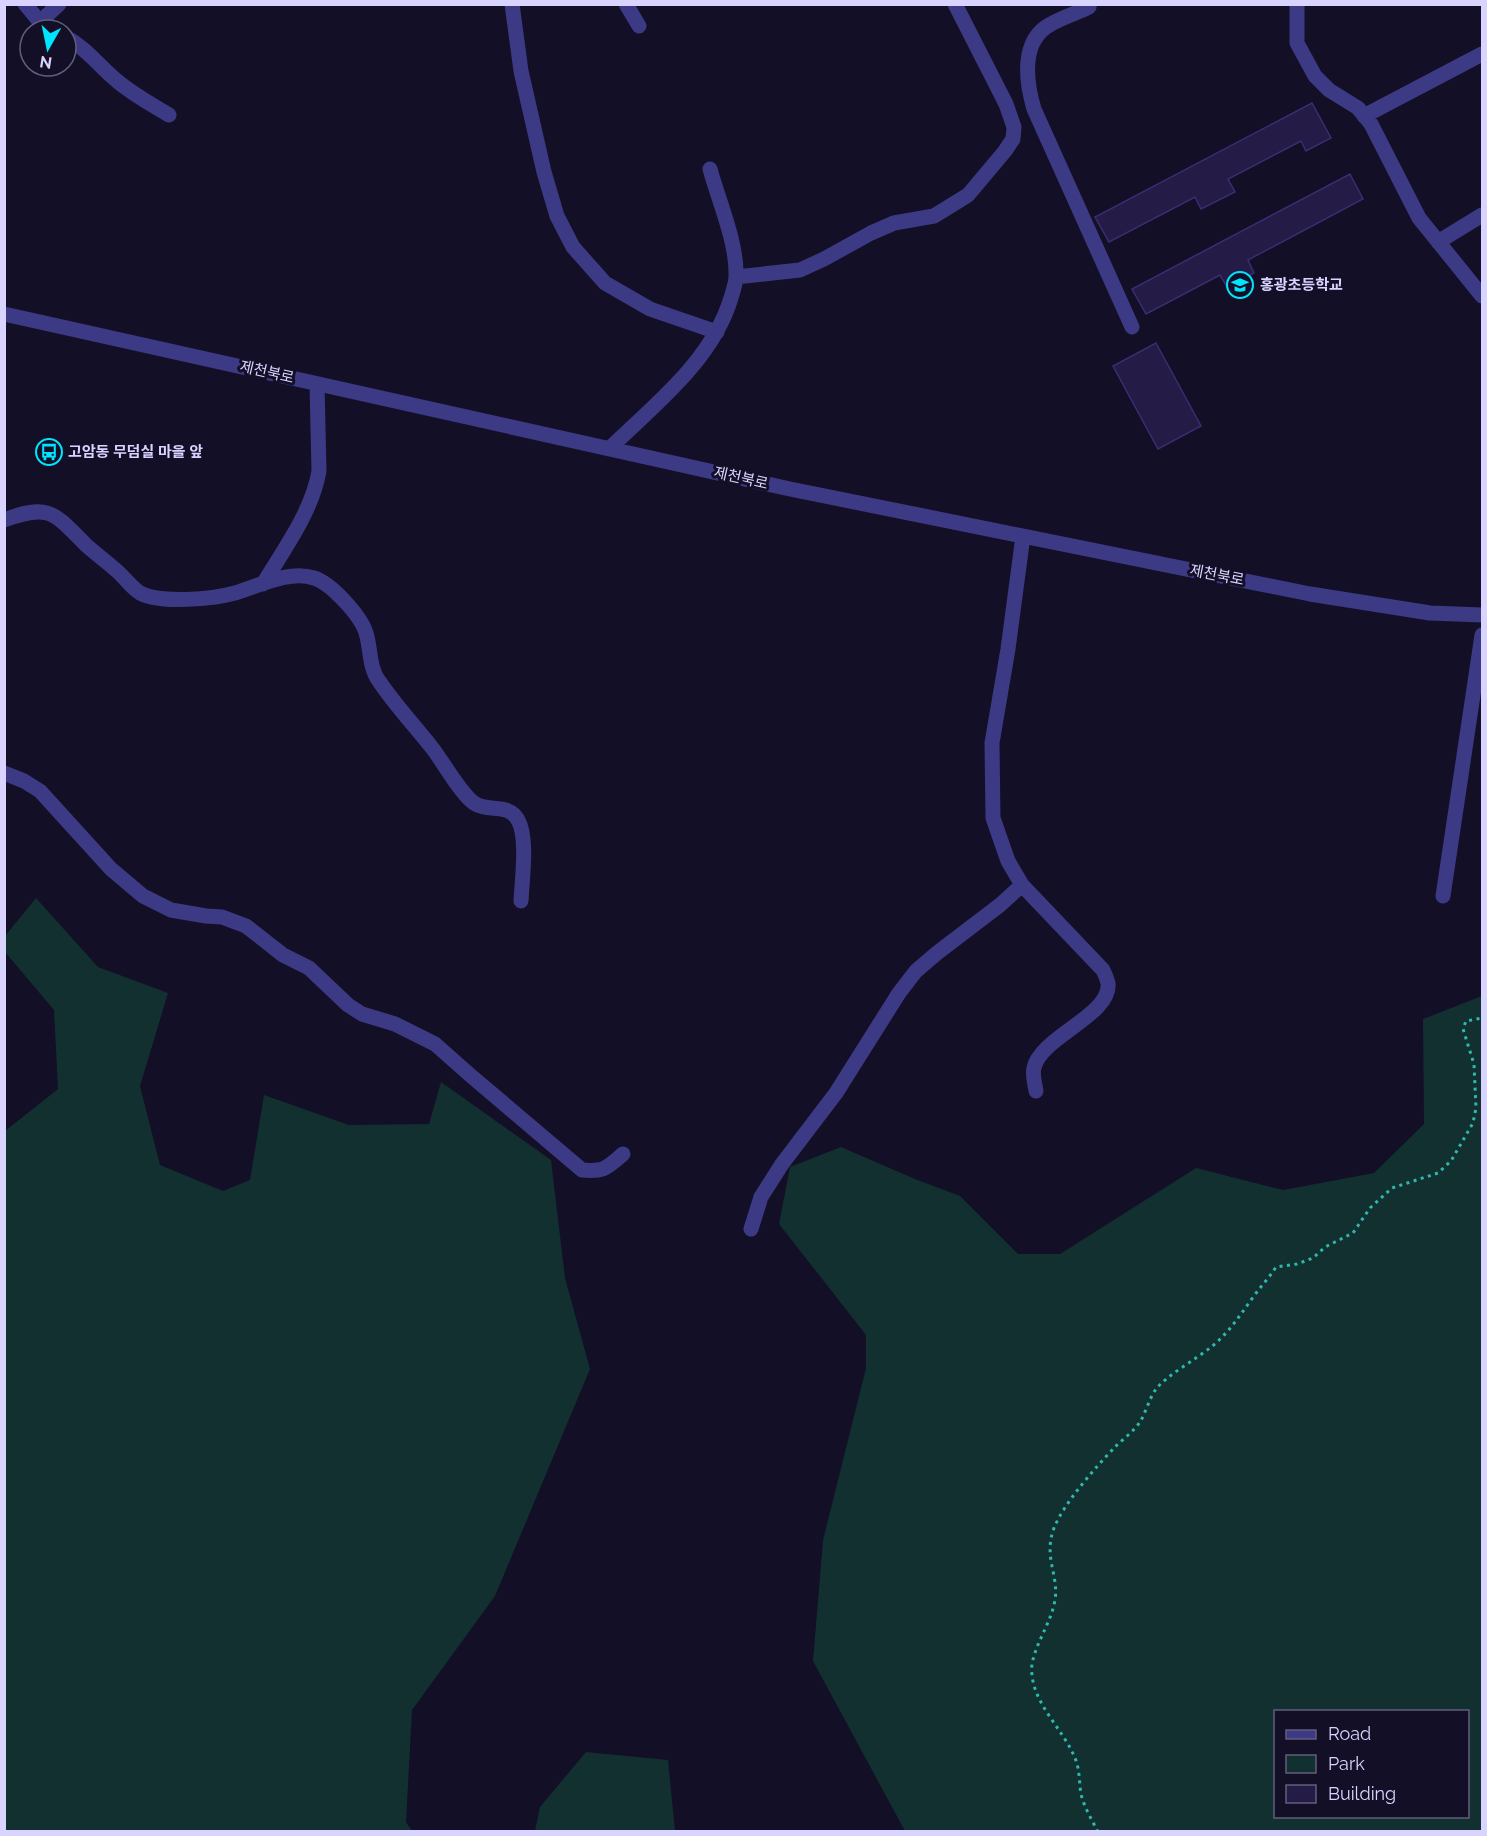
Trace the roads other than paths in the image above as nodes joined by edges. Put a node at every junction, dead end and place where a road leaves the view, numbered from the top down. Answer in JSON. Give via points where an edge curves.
{"nodes":[{"id":1,"x":24,"y":4,"type":"edge"},
{"id":2,"x":59,"y":4,"type":"edge"},
{"id":3,"x":512,"y":4,"type":"edge"},
{"id":4,"x":626,"y":4,"type":"edge"},
{"id":5,"x":955,"y":4,"type":"edge"},
{"id":6,"x":1297,"y":4,"type":"edge"},
{"id":7,"x":1091,"y":5,"type":"edge"},
{"id":8,"x":36,"y":18,"type":"edge"},
{"id":9,"x":44,"y":18,"type":"edge"},
{"id":10,"x":639,"y":26,"type":"dead end"},
{"id":11,"x":78,"y":46,"type":"edge"},
{"id":12,"x":1482,"y":54,"type":"edge"},
{"id":13,"x":169,"y":115,"type":"dead end"},
{"id":14,"x":1364,"y":116,"type":"junction"},
{"id":15,"x":710,"y":169,"type":"dead end"},
{"id":16,"x":1482,"y":215,"type":"edge"},
{"id":17,"x":1438,"y":242,"type":"junction"},
{"id":18,"x":736,"y":277,"type":"junction"},
{"id":19,"x":1482,"y":296,"type":"edge"},
{"id":20,"x":4,"y":314,"type":"edge"},
{"id":21,"x":1132,"y":327,"type":"dead end"},
{"id":22,"x":717,"y":332,"type":"junction"},
{"id":23,"x":317,"y":384,"type":"junction"},
{"id":24,"x":609,"y":449,"type":"junction"},
{"id":25,"x":4,"y":520,"type":"edge"},
{"id":26,"x":1023,"y":536,"type":"junction"},
{"id":27,"x":263,"y":584,"type":"junction"},
{"id":28,"x":1482,"y":615,"type":"edge"},
{"id":29,"x":1482,"y":635,"type":"edge"},
{"id":30,"x":4,"y":773,"type":"edge"},
{"id":31,"x":1022,"y":885,"type":"junction"},
{"id":32,"x":1443,"y":896,"type":"dead end"},
{"id":33,"x":521,"y":901,"type":"dead end"},
{"id":34,"x":1036,"y":1091,"type":"dead end"},
{"id":35,"x":623,"y":1154,"type":"dead end"},
{"id":36,"x":751,"y":1229,"type":"dead end"}],
"edges":[{"from":1,"to":8,"type":"street"},
{"from":2,"to":9,"type":"street"},
{"from":3,"to":22,"type":"street","via":[[521,71],[544,172],[557,216],[573,247],[605,283],[651,309]]},
{"from":4,"to":10,"type":"street"},
{"from":5,"to":18,"type":"street","via":[[1014,127],[1013,139],[1005,151],[968,195],[934,216],[871,232],[800,270]]},
{"from":6,"to":14,"type":"street","via":[[1297,43],[1316,76]]},
{"from":7,"to":21,"type":"street","via":[[1048,25],[1037,36],[1029,52],[1028,87],[1038,119]]},
{"from":11,"to":13,"type":"street","via":[[114,79]]},
{"from":12,"to":14,"type":"street"},
{"from":14,"to":17,"type":"street","via":[[1419,218]]},
{"from":15,"to":18,"type":"street","via":[[734,250]]},
{"from":16,"to":17,"type":"street"},
{"from":17,"to":19,"type":"street"},
{"from":18,"to":22,"type":"street"},
{"from":20,"to":23,"type":"street","name":"제천북로"},
{"from":22,"to":24,"type":"street","via":[[680,380]]},
{"from":23,"to":24,"type":"street","name":"제천북로"},
{"from":23,"to":27,"type":"street","via":[[317,483]]},
{"from":24,"to":26,"type":"street","name":"제천북로"},
{"from":25,"to":27,"type":"street","via":[[27,511],[56,516],[139,592],[152,597],[231,594]]},
{"from":26,"to":28,"type":"street","name":"제천북로","via":[[1310,594],[1430,612]]},
{"from":26,"to":31,"type":"street","via":[[991,770],[993,818],[1008,861]]},
{"from":27,"to":33,"type":"street","via":[[285,578],[316,578],[358,617],[366,633],[376,678],[466,795],[474,804],[504,808],[520,822]]},
{"from":29,"to":32,"type":"street"},
{"from":30,"to":35,"type":"street","via":[[39,791],[111,869],[143,896],[171,910],[222,917],[246,926],[283,955],[309,968],[362,1014],[395,1024],[435,1044],[582,1170],[598,1172]]},
{"from":31,"to":34,"type":"street","via":[[1103,970],[1108,984],[1107,994],[1097,1008],[1038,1057],[1033,1069]]},
{"from":31,"to":36,"type":"street","via":[[916,971],[836,1093],[782,1164],[761,1197]]}]}
